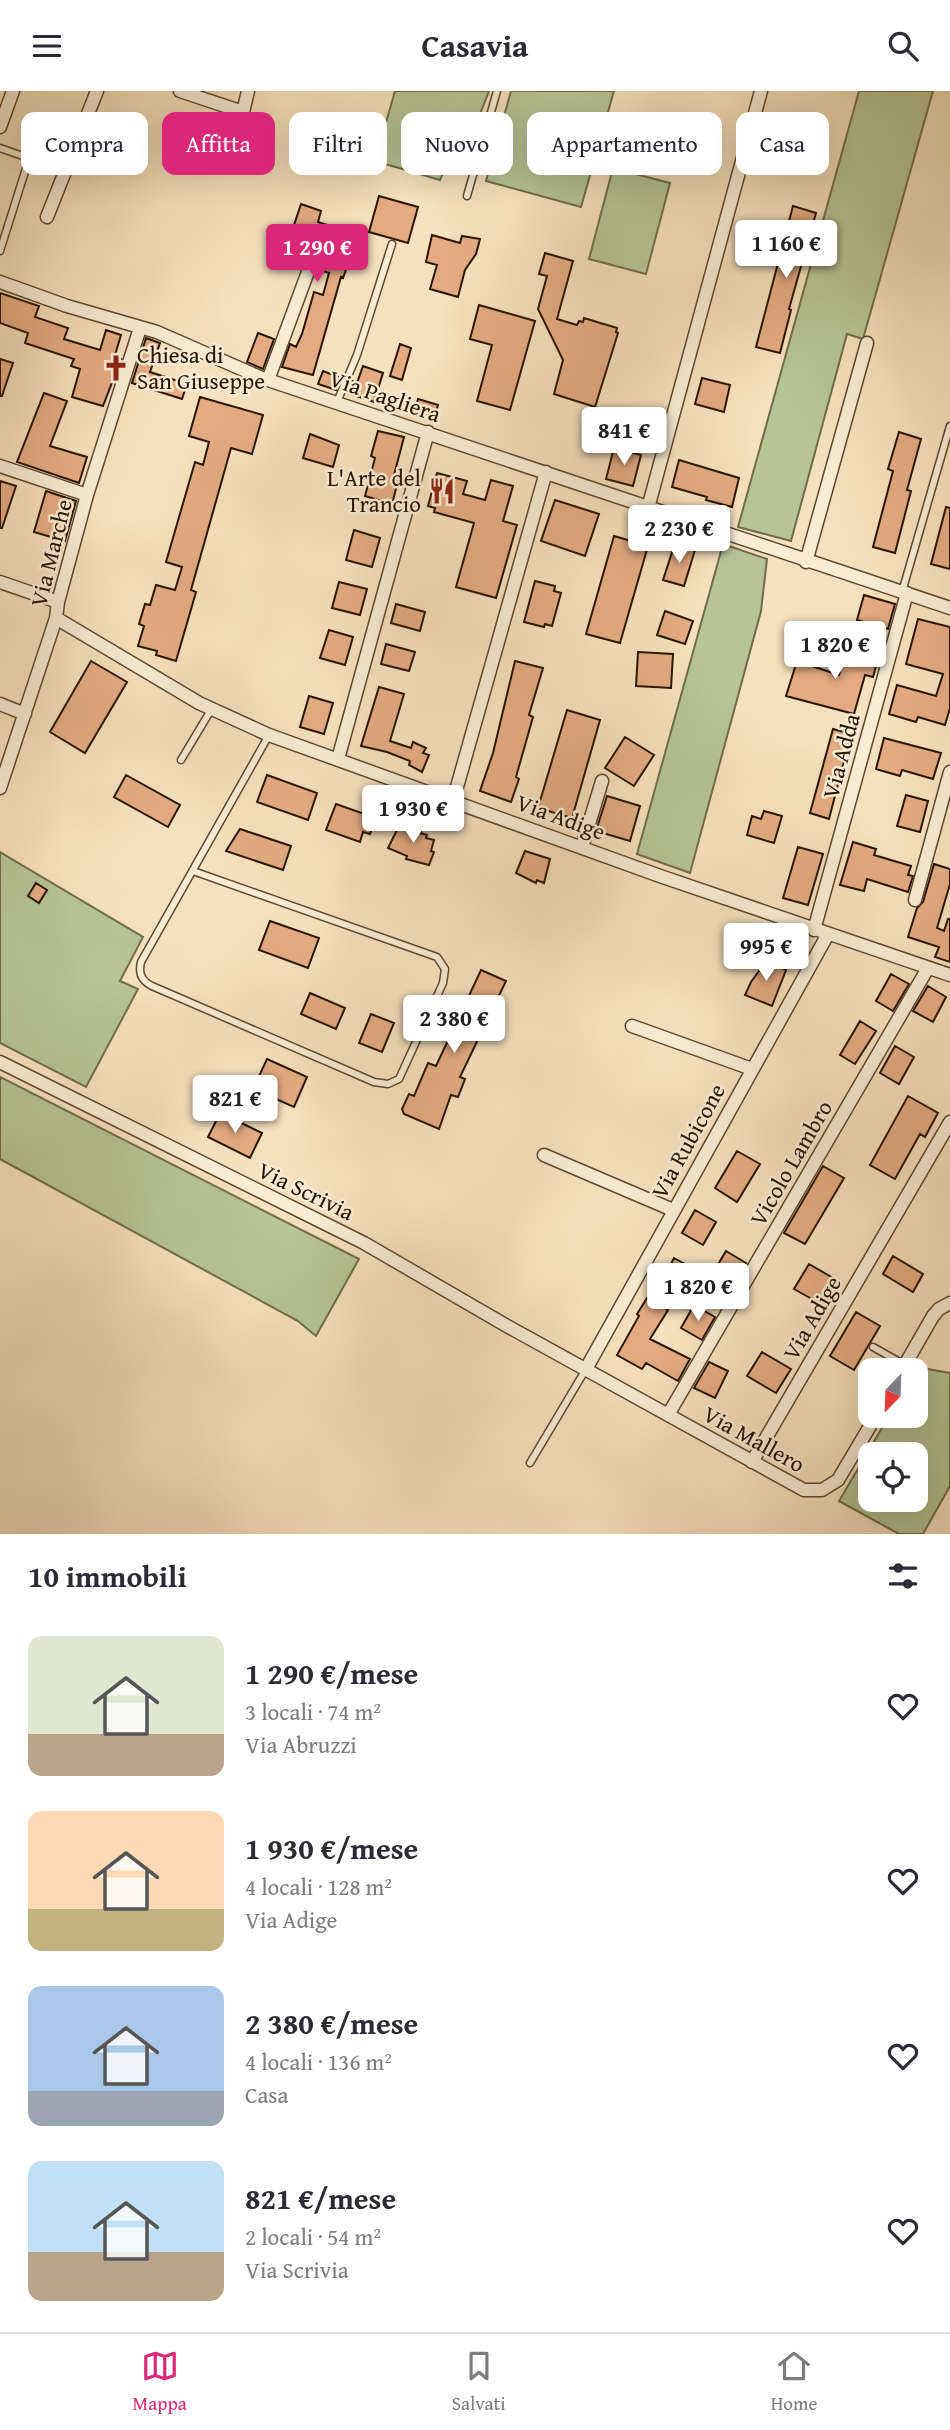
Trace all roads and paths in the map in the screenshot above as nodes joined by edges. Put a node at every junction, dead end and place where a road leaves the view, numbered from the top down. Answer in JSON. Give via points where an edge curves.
{"nodes":[{"id":1,"x":13,"y":91,"type":"edge"},
{"id":2,"x":97,"y":91,"type":"edge"},
{"id":3,"x":180,"y":91,"type":"edge"},
{"id":4,"x":247,"y":91,"type":"edge"},
{"id":5,"x":497,"y":91,"type":"edge"},
{"id":6,"x":761,"y":91,"type":"edge"},
{"id":7,"x":0,"y":127,"type":"edge"},
{"id":8,"x":0,"y":148,"type":"edge"},
{"id":9,"x":467,"y":196,"type":"dead end"},
{"id":10,"x":47,"y":217,"type":"dead end"},
{"id":11,"x":3,"y":228,"type":"edge"},
{"id":12,"x":392,"y":244,"type":"dead end"},
{"id":13,"x":0,"y":251,"type":"edge"},
{"id":14,"x":309,"y":269,"type":"dead end"},
{"id":15,"x":0,"y":282,"type":"edge"},
{"id":16,"x":140,"y":328,"type":"junction"},
{"id":17,"x":867,"y":343,"type":"dead end"},
{"id":18,"x":268,"y":380,"type":"junction"},
{"id":19,"x":337,"y":402,"type":"junction"},
{"id":20,"x":950,"y":426,"type":"edge"},
{"id":21,"x":428,"y":432,"type":"junction"},
{"id":22,"x":0,"y":466,"type":"edge"},
{"id":23,"x":546,"y":472,"type":"junction"},
{"id":24,"x":87,"y":495,"type":"junction"},
{"id":25,"x":648,"y":508,"type":"junction"},
{"id":26,"x":806,"y":562,"type":"junction"},
{"id":27,"x":0,"y":582,"type":"edge"},
{"id":28,"x":905,"y":592,"type":"junction"},
{"id":29,"x":58,"y":602,"type":"junction"},
{"id":30,"x":950,"y":608,"type":"edge"},
{"id":31,"x":56,"y":618,"type":"junction"},
{"id":32,"x":0,"y":704,"type":"edge"},
{"id":33,"x":211,"y":710,"type":"junction"},
{"id":34,"x":24,"y":715,"type":"junction"},
{"id":35,"x":269,"y":735,"type":"junction"},
{"id":36,"x":338,"y":759,"type":"junction"},
{"id":37,"x":181,"y":760,"type":"dead end"},
{"id":38,"x":950,"y":772,"type":"edge"},
{"id":39,"x":602,"y":781,"type":"dead end"},
{"id":40,"x":0,"y":788,"type":"edge"},
{"id":41,"x":453,"y":801,"type":"junction"},
{"id":42,"x":582,"y":847,"type":"junction"},
{"id":43,"x":193,"y":871,"type":"junction"},
{"id":44,"x":915,"y":900,"type":"dead end"},
{"id":45,"x":814,"y":930,"type":"junction"},
{"id":46,"x":828,"y":935,"type":"junction"},
{"id":47,"x":928,"y":968,"type":"junction"},
{"id":48,"x":950,"y":975,"type":"edge"},
{"id":49,"x":632,"y":1026,"type":"dead end"},
{"id":50,"x":0,"y":1062,"type":"edge"},
{"id":51,"x":752,"y":1069,"type":"junction"},
{"id":52,"x":950,"y":1122,"type":"edge"},
{"id":53,"x":544,"y":1155,"type":"dead end"},
{"id":54,"x":673,"y":1210,"type":"junction"},
{"id":55,"x":950,"y":1303,"type":"edge"},
{"id":56,"x":873,"y":1347,"type":"dead end"},
{"id":57,"x":889,"y":1358,"type":"edge"},
{"id":58,"x":909,"y":1358,"type":"edge"},
{"id":59,"x":586,"y":1369,"type":"junction"},
{"id":60,"x":668,"y":1415,"type":"junction"},
{"id":61,"x":869,"y":1428,"type":"edge"},
{"id":62,"x":752,"y":1462,"type":"junction"},
{"id":63,"x":530,"y":1463,"type":"dead end"}],
"edges":[{"from":1,"to":7,"type":"street"},
{"from":2,"to":10,"type":"street"},
{"from":3,"to":4,"type":"street","via":[[243,112]]},
{"from":5,"to":9,"type":"lane"},
{"from":6,"to":25,"type":"street"},
{"from":8,"to":11,"type":"lane","via":[[28,162]]},
{"from":11,"to":13,"type":"lane"},
{"from":12,"to":19,"type":"lane"},
{"from":14,"to":18,"type":"street"},
{"from":15,"to":16,"type":"street","name":"Via Pagliera"},
{"from":16,"to":18,"type":"street","name":"Via Pagliera"},
{"from":16,"to":24,"type":"street","name":"Via Marche"},
{"from":17,"to":26,"type":"street"},
{"from":18,"to":19,"type":"street","name":"Via Pagliera"},
{"from":19,"to":21,"type":"street","name":"Via Pagliera"},
{"from":20,"to":28,"type":"lane"},
{"from":21,"to":23,"type":"street","name":"Via Pagliera"},
{"from":21,"to":36,"type":"street"},
{"from":22,"to":24,"type":"street"},
{"from":23,"to":25,"type":"street","name":"Via Pagliera"},
{"from":23,"to":41,"type":"street"},
{"from":24,"to":29,"type":"street","name":"Via Marche"},
{"from":25,"to":26,"type":"street","name":"Via Pagliera"},
{"from":26,"to":28,"type":"street","name":"Via Pagliera"},
{"from":27,"to":29,"type":"street"},
{"from":28,"to":30,"type":"street","name":"Via Pagliera"},
{"from":28,"to":45,"type":"street","name":"Via Adda"},
{"from":29,"to":31,"type":"street","name":"Via Marche"},
{"from":31,"to":33,"type":"street","name":"Via Adige"},
{"from":31,"to":34,"type":"street","name":"Via Marche"},
{"from":32,"to":34,"type":"street"},
{"from":33,"to":35,"type":"street","name":"Via Adige"},
{"from":33,"to":37,"type":"lane"},
{"from":34,"to":40,"type":"street","name":"Via Marche"},
{"from":35,"to":36,"type":"street","name":"Via Adige"},
{"from":35,"to":43,"type":"lane"},
{"from":36,"to":41,"type":"street","name":"Via Adige"},
{"from":38,"to":44,"type":"street"},
{"from":39,"to":42,"type":"street"},
{"from":41,"to":42,"type":"street","name":"Via Adige"},
{"from":42,"to":45,"type":"street","name":"Via Adige"},
{"from":43,"to":43,"type":"lane","via":[[141,962],[143,979],[374,1083],[399,1079],[443,983],[445,969],[437,957]]},
{"from":45,"to":46,"type":"street","name":"Via Adige"},
{"from":46,"to":47,"type":"street","name":"Via Adige"},
{"from":46,"to":51,"type":"street","name":"Via Rubicone"},
{"from":47,"to":48,"type":"street","name":"Via Adige"},
{"from":47,"to":60,"type":"street","name":"Vicolo Lambro"},
{"from":49,"to":51,"type":"street"},
{"from":50,"to":59,"type":"street","name":"Via Scrivia","via":[[364,1243]]},
{"from":51,"to":54,"type":"street","name":"Via Rubicone"},
{"from":52,"to":62,"type":"street","name":"Via Adige"},
{"from":53,"to":54,"type":"street"},
{"from":54,"to":59,"type":"street","name":"Via Rubicone"},
{"from":55,"to":58,"type":"street","via":[[933,1316]]},
{"from":56,"to":57,"type":"lane"},
{"from":59,"to":60,"type":"street","name":"Via Mallero"},
{"from":59,"to":63,"type":"lane"},
{"from":60,"to":62,"type":"street","name":"Via Mallero"},
{"from":61,"to":62,"type":"street","name":"Via Mallero","via":[[838,1480],[822,1490],[804,1490]]}]}
